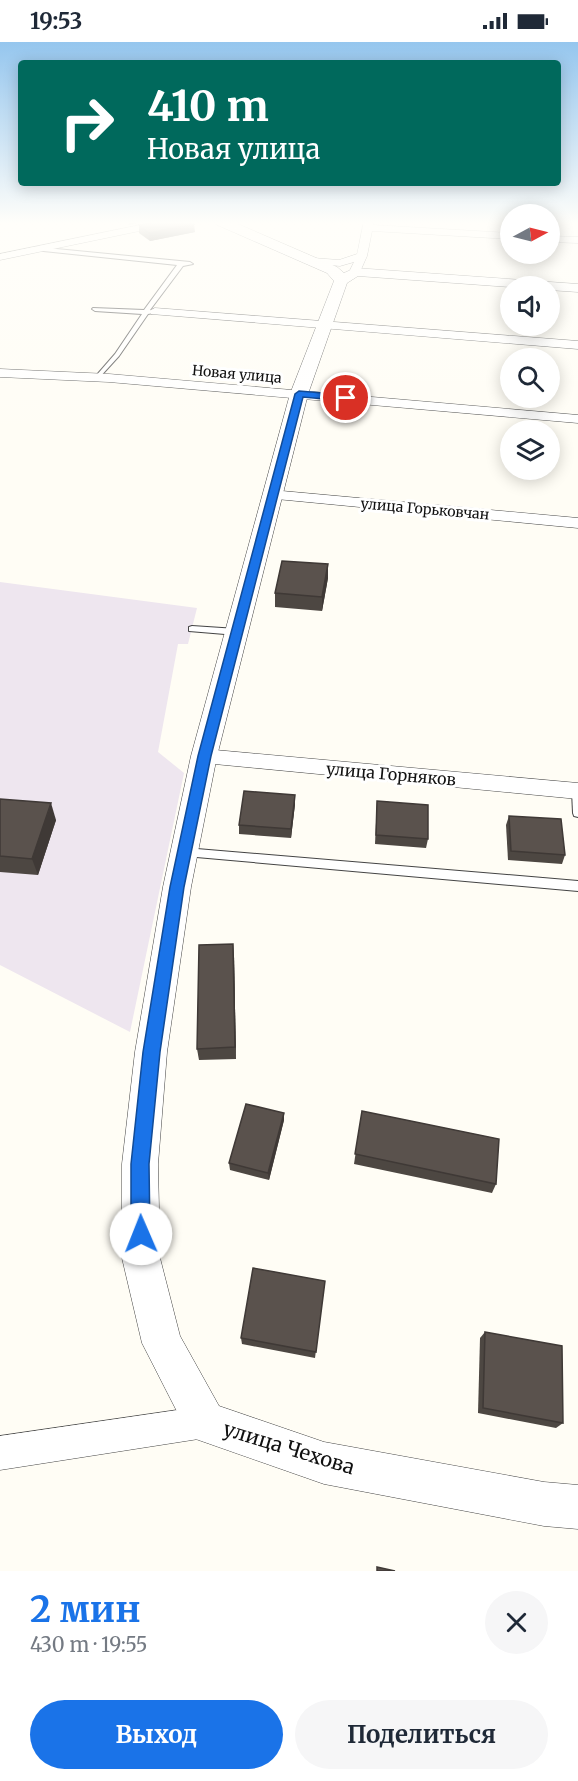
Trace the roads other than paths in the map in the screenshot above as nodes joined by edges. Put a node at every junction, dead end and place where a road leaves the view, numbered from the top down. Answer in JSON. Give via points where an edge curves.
{"nodes":[{"id":1,"x":163,"y":292,"type":"edge"},
{"id":2,"x":341,"y":292,"type":"edge"},
{"id":3,"x":95,"y":309,"type":"dead end"},
{"id":4,"x":151,"y":312,"type":"junction"},
{"id":5,"x":326,"y":325,"type":"junction"},
{"id":6,"x":578,"y":345,"type":"edge"},
{"id":7,"x":0,"y":373,"type":"edge"},
{"id":8,"x":98,"y":377,"type":"junction"},
{"id":9,"x":299,"y":394,"type":"junction"},
{"id":10,"x":578,"y":419,"type":"edge"},
{"id":11,"x":271,"y":495,"type":"junction"},
{"id":12,"x":578,"y":523,"type":"edge"},
{"id":13,"x":192,"y":629,"type":"dead end"},
{"id":14,"x":237,"y":632,"type":"junction"},
{"id":15,"x":204,"y":756,"type":"junction"},
{"id":16,"x":577,"y":791,"type":"edge"},
{"id":17,"x":578,"y":813,"type":"edge"},
{"id":18,"x":184,"y":852,"type":"junction"},
{"id":19,"x":578,"y":886,"type":"edge"},
{"id":20,"x":205,"y":1422,"type":"junction"},
{"id":21,"x":0,"y":1453,"type":"edge"},
{"id":22,"x":578,"y":1508,"type":"edge"}],
"edges":[{"from":1,"to":4,"type":"lane"},
{"from":2,"to":5,"type":"street"},
{"from":3,"to":4,"type":"lane"},
{"from":4,"to":5,"type":"street"},
{"from":4,"to":8,"type":"lane"},
{"from":5,"to":6,"type":"street"},
{"from":5,"to":9,"type":"street"},
{"from":7,"to":8,"type":"street","name":"Новая улица"},
{"from":8,"to":9,"type":"street","name":"Новая улица"},
{"from":9,"to":10,"type":"street","name":"Новая улица"},
{"from":9,"to":11,"type":"street"},
{"from":11,"to":12,"type":"street","name":"улица Горьковчан"},
{"from":11,"to":14,"type":"street"},
{"from":13,"to":14,"type":"lane"},
{"from":14,"to":15,"type":"street"},
{"from":15,"to":16,"type":"street","name":"улица Горняков"},
{"from":15,"to":18,"type":"street"},
{"from":16,"to":17,"type":"lane"},
{"from":18,"to":19,"type":"lane"},
{"from":18,"to":20,"type":"street","via":[[152,1052],[140,1164],[141,1258],[162,1342]]},
{"from":20,"to":21,"type":"street","name":"улица Чехова"},
{"from":20,"to":22,"type":"street","name":"улица Чехова","via":[[324,1463]]}]}
